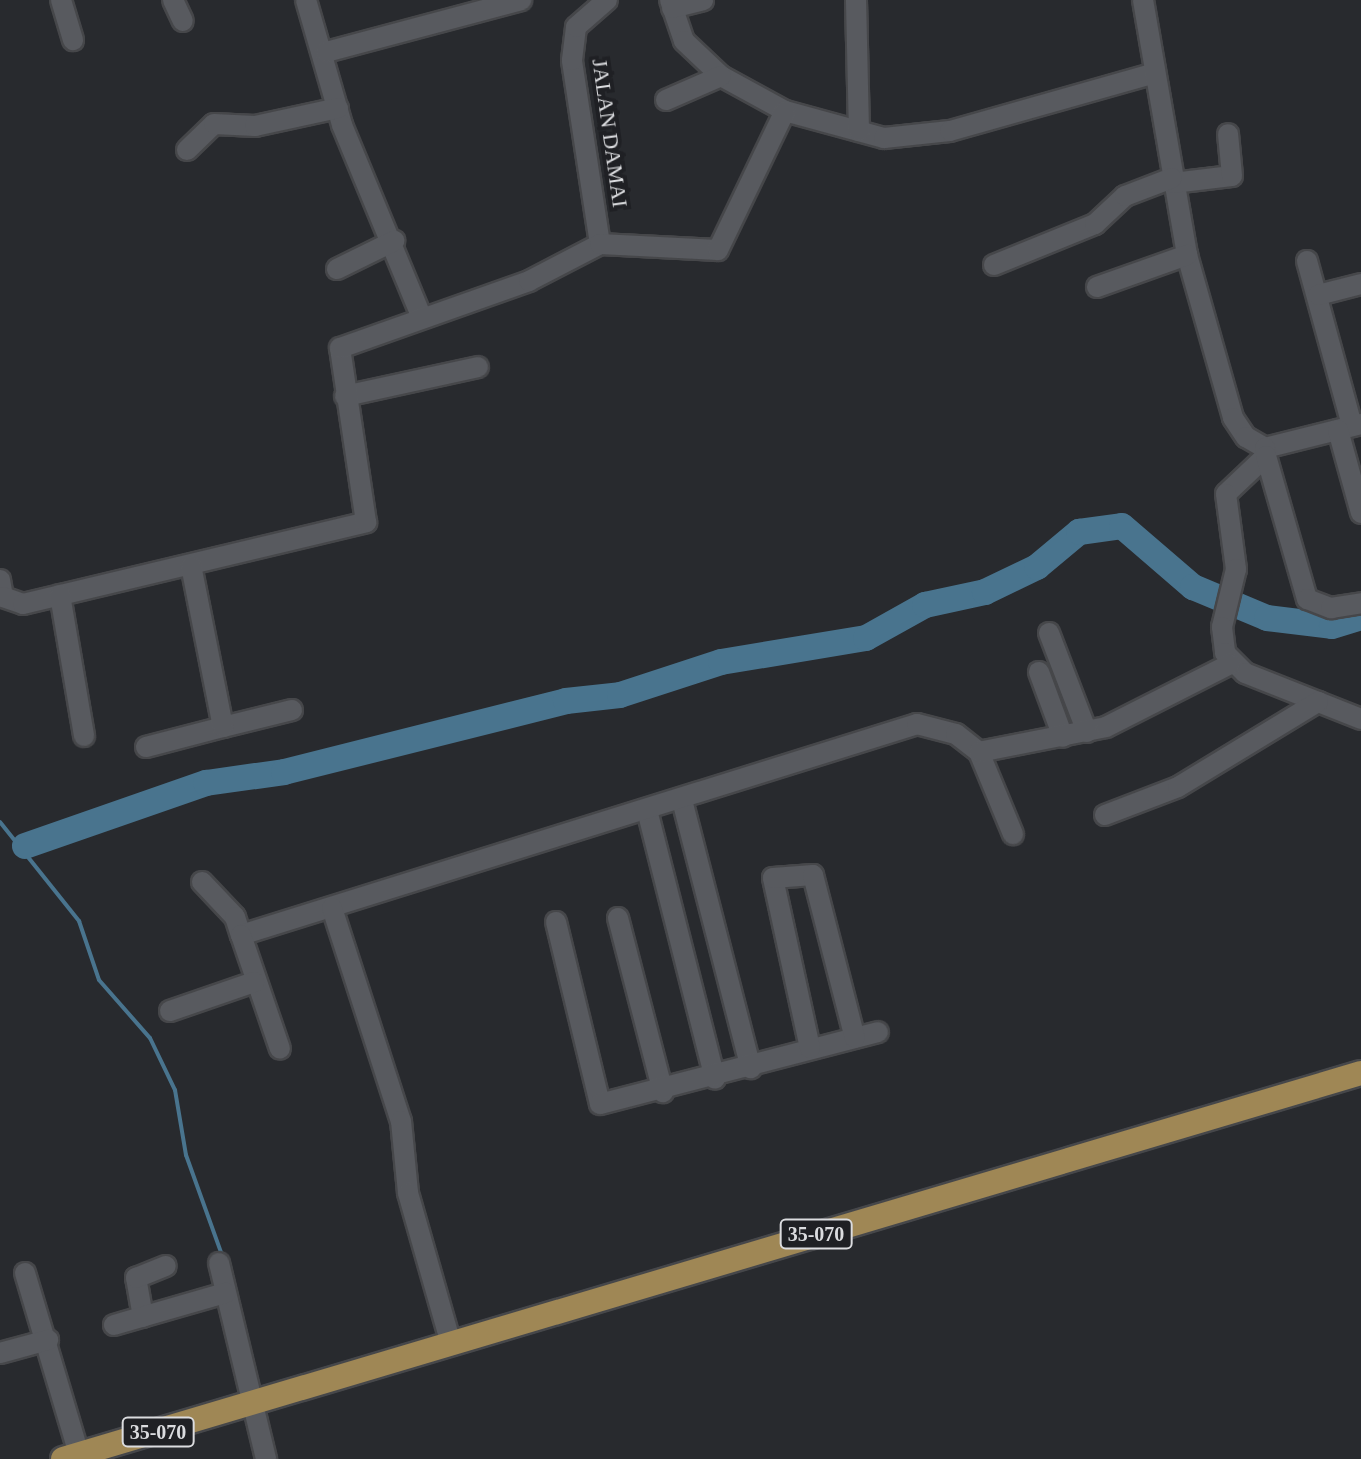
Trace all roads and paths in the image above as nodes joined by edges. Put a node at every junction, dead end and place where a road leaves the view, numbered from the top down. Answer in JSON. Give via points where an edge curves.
{"nodes":[{"id":1,"x":61,"y":0,"type":"edge"},
{"id":2,"x":173,"y":0,"type":"edge"},
{"id":3,"x":306,"y":0,"type":"edge"},
{"id":4,"x":521,"y":0,"type":"edge"},
{"id":5,"x":607,"y":0,"type":"edge"},
{"id":6,"x":703,"y":0,"type":"edge"},
{"id":7,"x":856,"y":0,"type":"edge"},
{"id":8,"x":1143,"y":0,"type":"edge"},
{"id":9,"x":671,"y":4,"type":"edge"},
{"id":10,"x":183,"y":21,"type":"dead end"},
{"id":11,"x":73,"y":40,"type":"dead end"},
{"id":12,"x":326,"y":52,"type":"junction"},
{"id":13,"x":1152,"y":74,"type":"junction"},
{"id":14,"x":721,"y":76,"type":"junction"},
{"id":15,"x":666,"y":100,"type":"dead end"},
{"id":16,"x":338,"y":108,"type":"junction"},
{"id":17,"x":785,"y":111,"type":"junction"},
{"id":18,"x":859,"y":131,"type":"junction"},
{"id":19,"x":1228,"y":134,"type":"dead end"},
{"id":20,"x":187,"y":150,"type":"dead end"},
{"id":21,"x":1172,"y":181,"type":"junction"},
{"id":22,"x":394,"y":241,"type":"junction"},
{"id":23,"x":600,"y":244,"type":"junction"},
{"id":24,"x":1187,"y":255,"type":"junction"},
{"id":25,"x":1307,"y":261,"type":"dead end"},
{"id":26,"x":994,"y":265,"type":"dead end"},
{"id":27,"x":337,"y":269,"type":"dead end"},
{"id":28,"x":1361,"y":284,"type":"edge"},
{"id":29,"x":1097,"y":287,"type":"dead end"},
{"id":30,"x":1318,"y":295,"type":"junction"},
{"id":31,"x":421,"y":316,"type":"junction"},
{"id":32,"x":478,"y":367,"type":"dead end"},
{"id":33,"x":345,"y":396,"type":"junction"},
{"id":34,"x":1350,"y":427,"type":"edge"},
{"id":35,"x":1266,"y":452,"type":"junction"},
{"id":36,"x":1361,"y":513,"type":"edge"},
{"id":37,"x":191,"y":566,"type":"junction"},
{"id":38,"x":0,"y":580,"type":"edge"},
{"id":39,"x":60,"y":595,"type":"junction"},
{"id":40,"x":1361,"y":603,"type":"edge"},
{"id":41,"x":1049,"y":633,"type":"dead end"},
{"id":42,"x":1230,"y":664,"type":"junction"},
{"id":43,"x":1039,"y":672,"type":"dead end"},
{"id":44,"x":1318,"y":702,"type":"junction"},
{"id":45,"x":292,"y":710,"type":"dead end"},
{"id":46,"x":1361,"y":719,"type":"edge"},
{"id":47,"x":223,"y":727,"type":"junction"},
{"id":48,"x":1087,"y":732,"type":"junction"},
{"id":49,"x":84,"y":736,"type":"dead end"},
{"id":50,"x":1063,"y":737,"type":"junction"},
{"id":51,"x":146,"y":747,"type":"dead end"},
{"id":52,"x":979,"y":752,"type":"junction"},
{"id":53,"x":682,"y":800,"type":"junction"},
{"id":54,"x":647,"y":810,"type":"junction"},
{"id":55,"x":1105,"y":815,"type":"dead end"},
{"id":56,"x":1013,"y":834,"type":"dead end"},
{"id":57,"x":202,"y":882,"type":"dead end"},
{"id":58,"x":332,"y":908,"type":"junction"},
{"id":59,"x":618,"y":918,"type":"dead end"},
{"id":60,"x":556,"y":922,"type":"dead end"},
{"id":61,"x":241,"y":935,"type":"junction"},
{"id":62,"x":254,"y":982,"type":"junction"},
{"id":63,"x":170,"y":1011,"type":"dead end"},
{"id":64,"x":878,"y":1032,"type":"dead end"},
{"id":65,"x":855,"y":1038,"type":"junction"},
{"id":66,"x":810,"y":1048,"type":"junction"},
{"id":67,"x":280,"y":1049,"type":"dead end"},
{"id":68,"x":751,"y":1068,"type":"junction"},
{"id":69,"x":1361,"y":1073,"type":"edge"},
{"id":70,"x":715,"y":1079,"type":"junction"},
{"id":71,"x":663,"y":1092,"type":"junction"},
{"id":72,"x":219,"y":1263,"type":"dead end"},
{"id":73,"x":166,"y":1266,"type":"dead end"},
{"id":74,"x":25,"y":1273,"type":"dead end"},
{"id":75,"x":225,"y":1293,"type":"junction"},
{"id":76,"x":143,"y":1317,"type":"junction"},
{"id":77,"x":114,"y":1325,"type":"dead end"},
{"id":78,"x":48,"y":1340,"type":"junction"},
{"id":79,"x":451,"y":1344,"type":"junction"},
{"id":80,"x":0,"y":1353,"type":"edge"},
{"id":81,"x":258,"y":1403,"type":"junction"},
{"id":82,"x":71,"y":1457,"type":"edge"},
{"id":83,"x":266,"y":1459,"type":"edge"}],
"edges":[{"from":1,"to":11,"type":"street"},
{"from":2,"to":10,"type":"street"},
{"from":3,"to":12,"type":"street"},
{"from":4,"to":12,"type":"street"},
{"from":5,"to":23,"type":"street","name":"JALAN DAMAI","via":[[576,27],[572,60]]},
{"from":6,"to":9,"type":"street"},
{"from":7,"to":18,"type":"street"},
{"from":8,"to":13,"type":"street"},
{"from":9,"to":14,"type":"street","via":[[684,41]]},
{"from":12,"to":16,"type":"street"},
{"from":13,"to":18,"type":"street","via":[[950,131],[884,138]]},
{"from":13,"to":21,"type":"street"},
{"from":14,"to":15,"type":"street"},
{"from":14,"to":17,"type":"street"},
{"from":16,"to":20,"type":"street","via":[[255,126],[214,124]]},
{"from":16,"to":22,"type":"street"},
{"from":17,"to":18,"type":"street"},
{"from":17,"to":23,"type":"street","via":[[718,250]]},
{"from":19,"to":21,"type":"street","via":[[1232,176]]},
{"from":21,"to":24,"type":"street"},
{"from":21,"to":26,"type":"street","via":[[1125,196],[1095,224]]},
{"from":22,"to":27,"type":"street"},
{"from":22,"to":31,"type":"street"},
{"from":23,"to":31,"type":"street","via":[[529,281]]},
{"from":24,"to":29,"type":"street"},
{"from":24,"to":35,"type":"street","via":[[1233,418]]},
{"from":25,"to":30,"type":"street"},
{"from":28,"to":30,"type":"street"},
{"from":30,"to":34,"type":"street"},
{"from":31,"to":33,"type":"street","via":[[340,348]]},
{"from":32,"to":33,"type":"street"},
{"from":33,"to":37,"type":"street","via":[[366,522]]},
{"from":34,"to":35,"type":"street"},
{"from":34,"to":36,"type":"street"},
{"from":35,"to":40,"type":"street","via":[[1307,599],[1331,608]]},
{"from":35,"to":42,"type":"street","via":[[1226,494],[1236,569],[1222,627]]},
{"from":37,"to":39,"type":"street"},
{"from":37,"to":47,"type":"street"},
{"from":38,"to":39,"type":"street","via":[[12,603]]},
{"from":39,"to":49,"type":"street"},
{"from":41,"to":48,"type":"street"},
{"from":42,"to":44,"type":"street"},
{"from":42,"to":48,"type":"street"},
{"from":43,"to":50,"type":"street"},
{"from":44,"to":46,"type":"street"},
{"from":44,"to":55,"type":"street","via":[[1178,787]]},
{"from":45,"to":47,"type":"street"},
{"from":47,"to":51,"type":"street"},
{"from":48,"to":50,"type":"street"},
{"from":50,"to":52,"type":"street"},
{"from":52,"to":53,"type":"street","via":[[956,734],[917,724]]},
{"from":52,"to":56,"type":"street"},
{"from":53,"to":54,"type":"street"},
{"from":53,"to":68,"type":"street"},
{"from":54,"to":58,"type":"street"},
{"from":54,"to":70,"type":"street"},
{"from":57,"to":61,"type":"street","via":[[235,917]]},
{"from":58,"to":61,"type":"street"},
{"from":58,"to":79,"type":"street","via":[[392,1090],[408,1193]]},
{"from":59,"to":71,"type":"street"},
{"from":60,"to":71,"type":"street","via":[[600,1104]]},
{"from":61,"to":62,"type":"street"},
{"from":62,"to":63,"type":"street"},
{"from":62,"to":67,"type":"street"},
{"from":64,"to":65,"type":"street"},
{"from":65,"to":66,"type":"street"},
{"from":65,"to":66,"type":"street","via":[[813,875],[773,878]]},
{"from":66,"to":68,"type":"street"},
{"from":68,"to":70,"type":"street"},
{"from":69,"to":79,"type":"main road","number":"35-070"},
{"from":70,"to":71,"type":"street"},
{"from":72,"to":75,"type":"street"},
{"from":73,"to":76,"type":"street","via":[[136,1278]]},
{"from":74,"to":78,"type":"street"},
{"from":75,"to":76,"type":"street"},
{"from":75,"to":81,"type":"street"},
{"from":76,"to":77,"type":"street"},
{"from":78,"to":80,"type":"street"},
{"from":78,"to":82,"type":"street"},
{"from":79,"to":81,"type":"main road","number":"35-070"},
{"from":81,"to":82,"type":"main road","number":"35-070"},
{"from":81,"to":83,"type":"street"}]}
